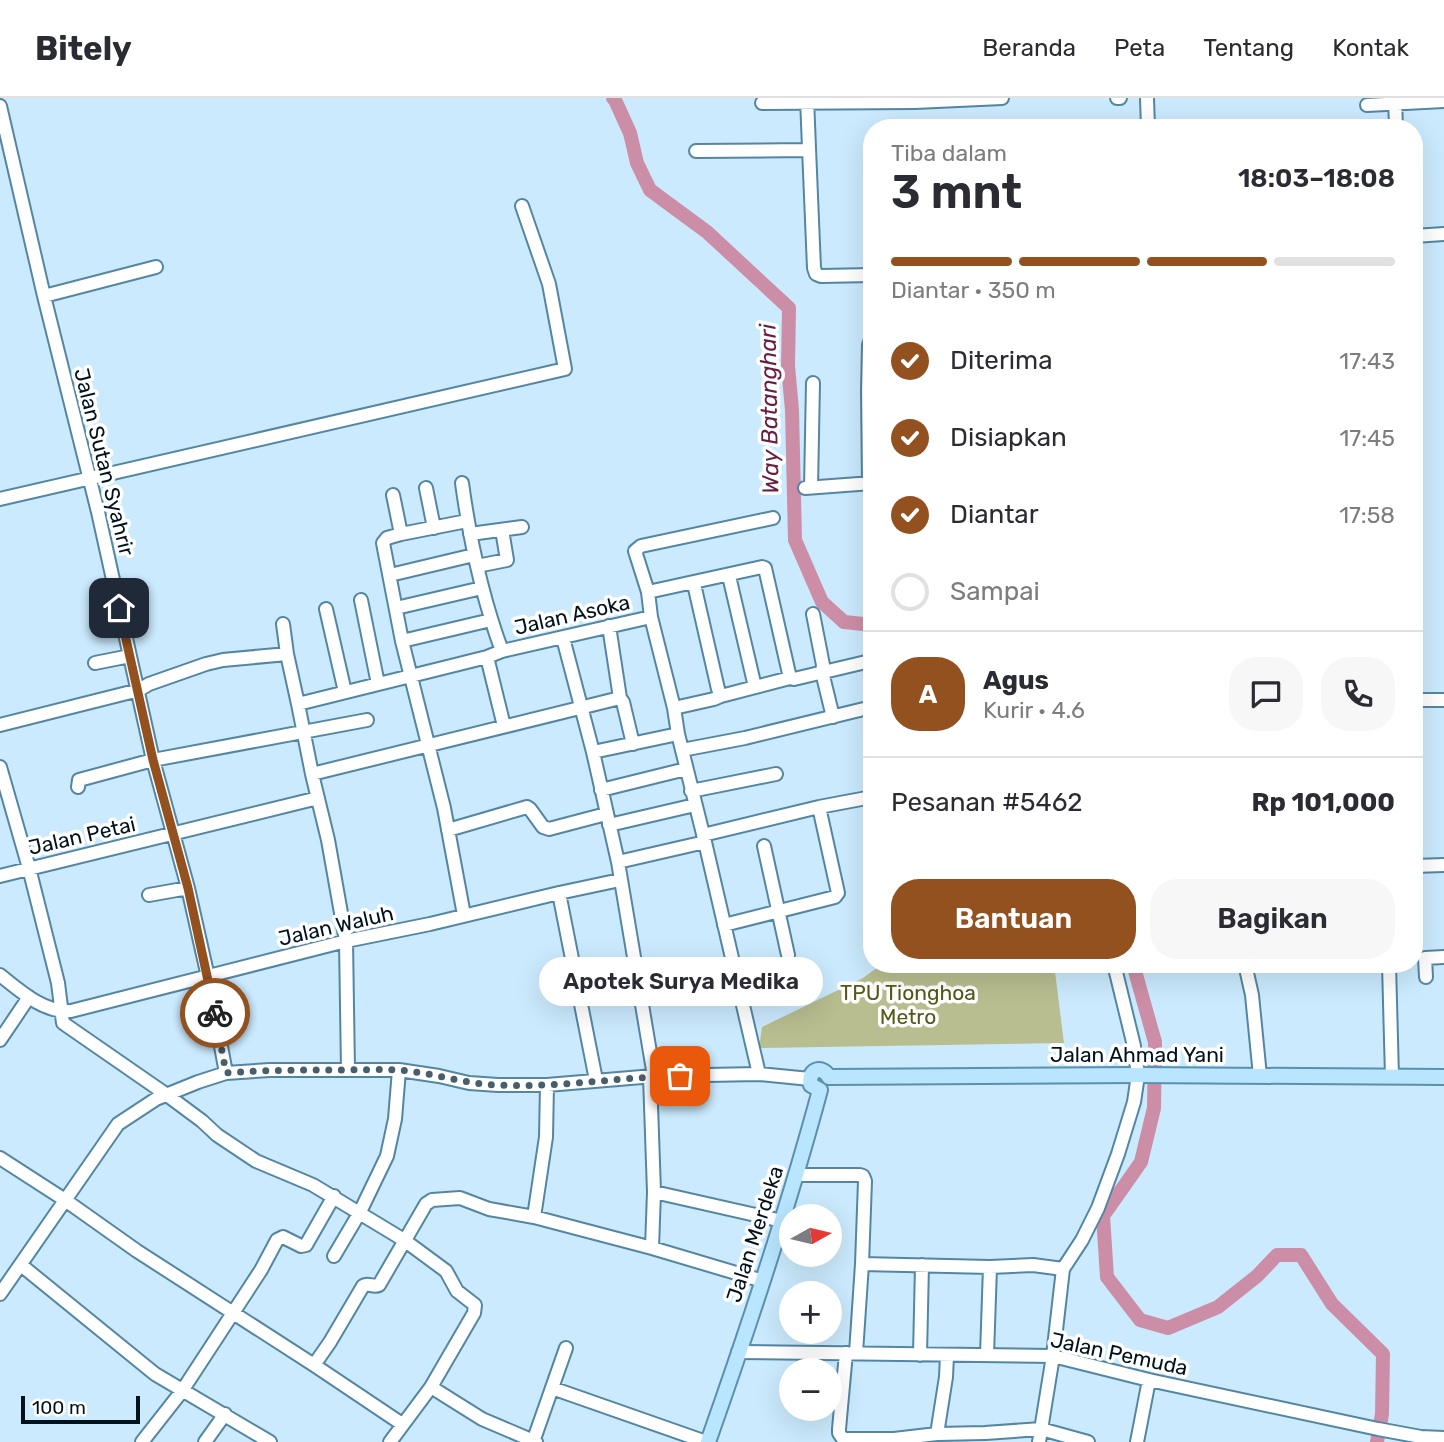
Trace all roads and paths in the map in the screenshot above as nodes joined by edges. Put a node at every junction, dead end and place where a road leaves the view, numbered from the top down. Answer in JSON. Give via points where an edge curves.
{"nodes":[{"id":1,"x":1002,"y":98,"type":"edge"},
{"id":2,"x":1147,"y":98,"type":"edge"},
{"id":3,"x":807,"y":100,"type":"edge"},
{"id":4,"x":1396,"y":100,"type":"edge"},
{"id":5,"x":1444,"y":101,"type":"edge"},
{"id":6,"x":762,"y":103,"type":"dead end"},
{"id":7,"x":1367,"y":104,"type":"dead end"},
{"id":8,"x":0,"y":106,"type":"edge"},
{"id":9,"x":1148,"y":119,"type":"edge"},
{"id":10,"x":1396,"y":119,"type":"edge"},
{"id":11,"x":809,"y":148,"type":"junction"},
{"id":12,"x":696,"y":151,"type":"dead end"},
{"id":13,"x":522,"y":206,"type":"dead end"},
{"id":14,"x":1444,"y":234,"type":"edge"},
{"id":15,"x":1423,"y":235,"type":"edge"},
{"id":16,"x":156,"y":267,"type":"dead end"},
{"id":17,"x":863,"y":275,"type":"edge"},
{"id":18,"x":44,"y":296,"type":"junction"},
{"id":19,"x":813,"y":383,"type":"dead end"},
{"id":20,"x":89,"y":477,"type":"junction"},
{"id":21,"x":462,"y":483,"type":"dead end"},
{"id":22,"x":863,"y":483,"type":"edge"},
{"id":23,"x":426,"y":488,"type":"dead end"},
{"id":24,"x":393,"y":495,"type":"dead end"},
{"id":25,"x":0,"y":499,"type":"edge"},
{"id":26,"x":773,"y":518,"type":"dead end"},
{"id":27,"x":522,"y":527,"type":"dead end"},
{"id":28,"x":434,"y":528,"type":"junction"},
{"id":29,"x":468,"y":528,"type":"junction"},
{"id":30,"x":502,"y":530,"type":"junction"},
{"id":31,"x":401,"y":534,"type":"junction"},
{"id":32,"x":475,"y":561,"type":"junction"},
{"id":33,"x":390,"y":575,"type":"junction"},
{"id":34,"x":729,"y":576,"type":"junction"},
{"id":35,"x":694,"y":583,"type":"junction"},
{"id":36,"x":482,"y":588,"type":"junction"},
{"id":37,"x":648,"y":592,"type":"junction"},
{"id":38,"x":360,"y":600,"type":"dead end"},
{"id":39,"x":396,"y":608,"type":"junction"},
{"id":40,"x":326,"y":609,"type":"dead end"},
{"id":41,"x":813,"y":614,"type":"dead end"},
{"id":42,"x":651,"y":617,"type":"junction"},
{"id":43,"x":491,"y":620,"type":"junction"},
{"id":44,"x":283,"y":624,"type":"dead end"},
{"id":45,"x":609,"y":626,"type":"junction"},
{"id":46,"x":563,"y":638,"type":"junction"},
{"id":47,"x":402,"y":641,"type":"junction"},
{"id":48,"x":502,"y":651,"type":"junction"},
{"id":49,"x":287,"y":654,"type":"junction"},
{"id":50,"x":130,"y":656,"type":"junction"},
{"id":51,"x":487,"y":657,"type":"junction"},
{"id":52,"x":95,"y":663,"type":"dead end"},
{"id":53,"x":863,"y":663,"type":"edge"},
{"id":54,"x":822,"y":672,"type":"junction"},
{"id":55,"x":411,"y":675,"type":"junction"},
{"id":56,"x":790,"y":678,"type":"junction"},
{"id":57,"x":378,"y":684,"type":"junction"},
{"id":58,"x":755,"y":687,"type":"junction"},
{"id":59,"x":139,"y":690,"type":"junction"},
{"id":60,"x":345,"y":692,"type":"junction"},
{"id":61,"x":721,"y":696,"type":"junction"},
{"id":62,"x":620,"y":698,"type":"junction"},
{"id":63,"x":1423,"y":700,"type":"edge"},
{"id":64,"x":1444,"y":700,"type":"edge"},
{"id":65,"x":298,"y":704,"type":"junction"},
{"id":66,"x":581,"y":707,"type":"junction"},
{"id":67,"x":674,"y":708,"type":"junction"},
{"id":68,"x":863,"y":709,"type":"edge"},
{"id":69,"x":833,"y":717,"type":"junction"},
{"id":70,"x":367,"y":720,"type":"dead end"},
{"id":71,"x":0,"y":726,"type":"edge"},
{"id":72,"x":504,"y":726,"type":"junction"},
{"id":73,"x":304,"y":733,"type":"junction"},
{"id":74,"x":678,"y":734,"type":"junction"},
{"id":75,"x":633,"y":744,"type":"junction"},
{"id":76,"x":429,"y":745,"type":"junction"},
{"id":77,"x":682,"y":750,"type":"junction"},
{"id":78,"x":593,"y":752,"type":"junction"},
{"id":79,"x":153,"y":760,"type":"junction"},
{"id":80,"x":0,"y":767,"type":"edge"},
{"id":81,"x":686,"y":769,"type":"junction"},
{"id":82,"x":312,"y":774,"type":"junction"},
{"id":83,"x":776,"y":774,"type":"dead end"},
{"id":84,"x":78,"y":787,"type":"dead end"},
{"id":85,"x":601,"y":790,"type":"junction"},
{"id":86,"x":691,"y":791,"type":"junction"},
{"id":87,"x":318,"y":798,"type":"junction"},
{"id":88,"x":863,"y":799,"type":"edge"},
{"id":89,"x":695,"y":805,"type":"junction"},
{"id":90,"x":819,"y":807,"type":"junction"},
{"id":91,"x":608,"y":820,"type":"junction"},
{"id":92,"x":448,"y":830,"type":"junction"},
{"id":93,"x":173,"y":834,"type":"junction"},
{"id":94,"x":704,"y":838,"type":"junction"},
{"id":95,"x":764,"y":846,"type":"dead end"},
{"id":96,"x":618,"y":862,"type":"junction"},
{"id":97,"x":1444,"y":865,"type":"edge"},
{"id":98,"x":1423,"y":866,"type":"edge"},
{"id":99,"x":29,"y":868,"type":"junction"},
{"id":100,"x":0,"y":876,"type":"edge"},
{"id":101,"x":620,"y":880,"type":"junction"},
{"id":102,"x":188,"y":888,"type":"junction"},
{"id":103,"x":559,"y":892,"type":"junction"},
{"id":104,"x":149,"y":895,"type":"dead end"},
{"id":105,"x":777,"y":912,"type":"junction"},
{"id":106,"x":464,"y":915,"type":"junction"},
{"id":107,"x":724,"y":925,"type":"junction"},
{"id":108,"x":346,"y":942,"type":"junction"},
{"id":109,"x":788,"y":955,"type":"dead end"},
{"id":110,"x":1444,"y":957,"type":"edge"},
{"id":111,"x":1116,"y":973,"type":"edge"},
{"id":112,"x":1247,"y":973,"type":"edge"},
{"id":113,"x":1389,"y":973,"type":"edge"},
{"id":114,"x":0,"y":975,"type":"edge"},
{"id":115,"x":208,"y":977,"type":"junction"},
{"id":116,"x":1426,"y":977,"type":"dead end"},
{"id":117,"x":29,"y":997,"type":"junction"},
{"id":118,"x":61,"y":1012,"type":"junction"},
{"id":119,"x":0,"y":1040,"type":"edge"},
{"id":120,"x":348,"y":1070,"type":"junction"},
{"id":121,"x":399,"y":1070,"type":"junction"},
{"id":122,"x":226,"y":1073,"type":"junction"},
{"id":123,"x":759,"y":1074,"type":"junction"},
{"id":124,"x":1141,"y":1075,"type":"junction"},
{"id":125,"x":652,"y":1076,"type":"junction"},
{"id":126,"x":1259,"y":1076,"type":"junction"},
{"id":127,"x":829,"y":1077,"type":"junction"},
{"id":128,"x":1392,"y":1077,"type":"junction"},
{"id":129,"x":1444,"y":1077,"type":"edge"},
{"id":130,"x":810,"y":1079,"type":"junction"},
{"id":131,"x":596,"y":1080,"type":"junction"},
{"id":132,"x":547,"y":1085,"type":"junction"},
{"id":133,"x":820,"y":1090,"type":"junction"},
{"id":134,"x":167,"y":1095,"type":"junction"},
{"id":135,"x":0,"y":1158,"type":"edge"},
{"id":136,"x":797,"y":1175,"type":"junction"},
{"id":137,"x":654,"y":1192,"type":"junction"},
{"id":138,"x":334,"y":1196,"type":"junction"},
{"id":139,"x":65,"y":1200,"type":"junction"},
{"id":140,"x":788,"y":1204,"type":"edge"},
{"id":141,"x":360,"y":1212,"type":"junction"},
{"id":142,"x":534,"y":1217,"type":"junction"},
{"id":143,"x":779,"y":1220,"type":"edge"},
{"id":144,"x":779,"y":1230,"type":"edge"},
{"id":145,"x":404,"y":1240,"type":"junction"},
{"id":146,"x":652,"y":1248,"type":"junction"},
{"id":147,"x":334,"y":1256,"type":"dead end"},
{"id":148,"x":862,"y":1264,"type":"junction"},
{"id":149,"x":20,"y":1265,"type":"junction"},
{"id":150,"x":922,"y":1265,"type":"junction"},
{"id":151,"x":990,"y":1267,"type":"junction"},
{"id":152,"x":1063,"y":1269,"type":"junction"},
{"id":153,"x":763,"y":1281,"type":"junction"},
{"id":154,"x":0,"y":1294,"type":"edge"},
{"id":155,"x":232,"y":1313,"type":"junction"},
{"id":156,"x":566,"y":1348,"type":"dead end"},
{"id":157,"x":738,"y":1352,"type":"junction"},
{"id":158,"x":851,"y":1353,"type":"junction"},
{"id":159,"x":920,"y":1354,"type":"junction"},
{"id":160,"x":947,"y":1355,"type":"junction"},
{"id":161,"x":986,"y":1355,"type":"junction"},
{"id":162,"x":1053,"y":1356,"type":"junction"},
{"id":163,"x":314,"y":1365,"type":"junction"},
{"id":164,"x":1149,"y":1380,"type":"junction"},
{"id":165,"x":431,"y":1387,"type":"junction"},
{"id":166,"x":552,"y":1388,"type":"junction"},
{"id":167,"x":182,"y":1391,"type":"junction"},
{"id":168,"x":225,"y":1414,"type":"junction"},
{"id":169,"x":402,"y":1424,"type":"junction"},
{"id":170,"x":937,"y":1434,"type":"junction"},
{"id":171,"x":1040,"y":1436,"type":"edge"},
{"id":172,"x":984,"y":1438,"type":"edge"},
{"id":173,"x":1444,"y":1438,"type":"edge"},
{"id":174,"x":894,"y":1440,"type":"edge"},
{"id":175,"x":142,"y":1442,"type":"edge"},
{"id":176,"x":205,"y":1442,"type":"edge"},
{"id":177,"x":270,"y":1442,"type":"edge"},
{"id":178,"x":390,"y":1442,"type":"edge"},
{"id":179,"x":534,"y":1442,"type":"edge"},
{"id":180,"x":707,"y":1442,"type":"edge"},
{"id":181,"x":1088,"y":1442,"type":"edge"},
{"id":182,"x":1137,"y":1442,"type":"edge"}],
"edges":[{"from":1,"to":3,"type":"street"},
{"from":2,"to":9,"type":"street"},
{"from":3,"to":6,"type":"street"},
{"from":3,"to":11,"type":"street"},
{"from":4,"to":5,"type":"street"},
{"from":4,"to":7,"type":"street"},
{"from":4,"to":10,"type":"street"},
{"from":8,"to":18,"type":"street","name":"Jalan Sutan Syahrir"},
{"from":11,"to":12,"type":"street"},
{"from":11,"to":17,"type":"street","via":[[816,274]]},
{"from":13,"to":20,"type":"street","via":[[549,284],[565,369]]},
{"from":14,"to":15,"type":"street"},
{"from":16,"to":18,"type":"street"},
{"from":18,"to":20,"type":"street","name":"Jalan Sutan Syahrir"},
{"from":19,"to":22,"type":"street","via":[[808,487]]},
{"from":20,"to":25,"type":"street"},
{"from":20,"to":50,"type":"street","name":"Jalan Sutan Syahrir"},
{"from":21,"to":29,"type":"street"},
{"from":23,"to":28,"type":"street"},
{"from":24,"to":31,"type":"street"},
{"from":26,"to":37,"type":"street","via":[[637,548]]},
{"from":27,"to":30,"type":"street"},
{"from":28,"to":29,"type":"street"},
{"from":28,"to":31,"type":"street"},
{"from":29,"to":30,"type":"street"},
{"from":29,"to":32,"type":"street"},
{"from":30,"to":32,"type":"street","via":[[507,560]]},
{"from":31,"to":33,"type":"street","via":[[383,543]]},
{"from":32,"to":33,"type":"street"},
{"from":32,"to":36,"type":"street"},
{"from":33,"to":39,"type":"street"},
{"from":34,"to":35,"type":"street"},
{"from":34,"to":56,"type":"street","via":[[762,567],[766,570]]},
{"from":34,"to":58,"type":"street"},
{"from":35,"to":37,"type":"street"},
{"from":35,"to":61,"type":"street"},
{"from":36,"to":39,"type":"street"},
{"from":36,"to":43,"type":"street"},
{"from":37,"to":42,"type":"street"},
{"from":38,"to":57,"type":"street"},
{"from":39,"to":47,"type":"street"},
{"from":40,"to":60,"type":"street"},
{"from":41,"to":54,"type":"street"},
{"from":42,"to":45,"type":"street","name":"Jalan Asoka"},
{"from":42,"to":67,"type":"street"},
{"from":43,"to":47,"type":"street"},
{"from":43,"to":48,"type":"street"},
{"from":44,"to":49,"type":"street"},
{"from":45,"to":46,"type":"street","name":"Jalan Asoka"},
{"from":45,"to":62,"type":"street"},
{"from":46,"to":48,"type":"street","name":"Jalan Asoka"},
{"from":46,"to":66,"type":"street"},
{"from":47,"to":55,"type":"street"},
{"from":48,"to":51,"type":"street","name":"Jalan Asoka"},
{"from":49,"to":59,"type":"street","via":[[206,664]]},
{"from":49,"to":65,"type":"street"},
{"from":50,"to":52,"type":"street"},
{"from":50,"to":59,"type":"street","name":"Jalan Sutan Syahrir"},
{"from":51,"to":55,"type":"street","name":"Jalan Asoka"},
{"from":51,"to":72,"type":"street"},
{"from":53,"to":54,"type":"street"},
{"from":54,"to":56,"type":"street"},
{"from":54,"to":69,"type":"street"},
{"from":55,"to":57,"type":"street","name":"Jalan Asoka"},
{"from":55,"to":76,"type":"street"},
{"from":56,"to":58,"type":"street"},
{"from":57,"to":60,"type":"street","name":"Jalan Asoka"},
{"from":58,"to":61,"type":"street"},
{"from":59,"to":71,"type":"street"},
{"from":59,"to":79,"type":"street","name":"Jalan Sutan Syahrir"},
{"from":60,"to":65,"type":"street","name":"Jalan Asoka"},
{"from":61,"to":67,"type":"street"},
{"from":62,"to":66,"type":"street"},
{"from":62,"to":75,"type":"street"},
{"from":63,"to":64,"type":"street"},
{"from":65,"to":73,"type":"street"},
{"from":66,"to":72,"type":"street"},
{"from":66,"to":78,"type":"street"},
{"from":67,"to":74,"type":"street"},
{"from":68,"to":69,"type":"street"},
{"from":69,"to":77,"type":"street"},
{"from":70,"to":73,"type":"street"},
{"from":72,"to":76,"type":"street"},
{"from":73,"to":79,"type":"street"},
{"from":73,"to":82,"type":"street"},
{"from":74,"to":75,"type":"street"},
{"from":74,"to":77,"type":"street"},
{"from":75,"to":78,"type":"street"},
{"from":76,"to":82,"type":"street"},
{"from":76,"to":92,"type":"street"},
{"from":77,"to":81,"type":"street"},
{"from":78,"to":85,"type":"street"},
{"from":79,"to":84,"type":"street","via":[[79,780]]},
{"from":79,"to":93,"type":"street","name":"Jalan Sutan Syahrir"},
{"from":80,"to":99,"type":"street"},
{"from":81,"to":85,"type":"street"},
{"from":81,"to":86,"type":"street"},
{"from":82,"to":87,"type":"street"},
{"from":83,"to":86,"type":"street"},
{"from":85,"to":91,"type":"street"},
{"from":86,"to":89,"type":"street"},
{"from":87,"to":93,"type":"street","name":"Jalan Petai"},
{"from":87,"to":108,"type":"street"},
{"from":88,"to":90,"type":"street"},
{"from":89,"to":91,"type":"street"},
{"from":89,"to":94,"type":"street"},
{"from":90,"to":94,"type":"street"},
{"from":90,"to":105,"type":"street","via":[[837,895]]},
{"from":91,"to":92,"type":"street","via":[[549,829],[527,807]]},
{"from":91,"to":96,"type":"street"},
{"from":92,"to":106,"type":"street"},
{"from":93,"to":99,"type":"street","name":"Jalan Petai"},
{"from":93,"to":102,"type":"street","name":"Jalan Sutan Syahrir"},
{"from":94,"to":96,"type":"street"},
{"from":94,"to":107,"type":"street"},
{"from":95,"to":105,"type":"street"},
{"from":96,"to":101,"type":"street"},
{"from":97,"to":98,"type":"street"},
{"from":99,"to":100,"type":"street","name":"Jalan Petai"},
{"from":99,"to":118,"type":"street"},
{"from":101,"to":103,"type":"street","name":"Jalan Waluh"},
{"from":101,"to":125,"type":"street"},
{"from":102,"to":104,"type":"street"},
{"from":102,"to":115,"type":"street","name":"Jalan Sutan Syahrir"},
{"from":103,"to":106,"type":"street","name":"Jalan Waluh"},
{"from":103,"to":131,"type":"street"},
{"from":105,"to":107,"type":"street"},
{"from":105,"to":109,"type":"street"},
{"from":106,"to":108,"type":"street","name":"Jalan Waluh"},
{"from":107,"to":123,"type":"street"},
{"from":108,"to":115,"type":"street","name":"Jalan Waluh"},
{"from":108,"to":120,"type":"street"},
{"from":110,"to":116,"type":"street","via":[[1426,958]]},
{"from":111,"to":124,"type":"street"},
{"from":112,"to":126,"type":"street"},
{"from":113,"to":128,"type":"street"},
{"from":114,"to":117,"type":"street"},
{"from":115,"to":118,"type":"street","name":"Jalan Waluh"},
{"from":115,"to":122,"type":"street","name":"Jalan Sutan Syahrir"},
{"from":117,"to":118,"type":"street"},
{"from":117,"to":119,"type":"street"},
{"from":118,"to":134,"type":"street","via":[[63,1023]]},
{"from":120,"to":121,"type":"street"},
{"from":120,"to":122,"type":"street"},
{"from":121,"to":132,"type":"street","via":[[469,1083]]},
{"from":121,"to":141,"type":"street","via":[[387,1156]]},
{"from":122,"to":134,"type":"street"},
{"from":123,"to":125,"type":"street"},
{"from":123,"to":130,"type":"street"},
{"from":124,"to":126,"type":"main road","name":"Jalan Ahmad Yani"},
{"from":124,"to":127,"type":"main road","name":"Jalan Ahmad Yani"},
{"from":124,"to":152,"type":"street","via":[[1098,1208]]},
{"from":125,"to":131,"type":"street"},
{"from":125,"to":137,"type":"street"},
{"from":126,"to":128,"type":"main road","name":"Jalan Ahmad Yani"},
{"from":127,"to":130,"type":"main road","via":[[817,1070]]},
{"from":127,"to":133,"type":"main road","via":[[829,1084]]},
{"from":128,"to":129,"type":"main road","name":"Jalan Ahmad Yani"},
{"from":130,"to":133,"type":"main road","via":[[811,1086]]},
{"from":131,"to":132,"type":"street"},
{"from":132,"to":142,"type":"street","via":[[546,1137]]},
{"from":133,"to":136,"type":"main road","name":"Jalan Merdeka"},
{"from":134,"to":138,"type":"street","via":[[256,1161]]},
{"from":134,"to":139,"type":"street","via":[[118,1124]]},
{"from":135,"to":139,"type":"street"},
{"from":136,"to":140,"type":"main road","name":"Jalan Merdeka"},
{"from":136,"to":148,"type":"street","via":[[864,1178]]},
{"from":137,"to":143,"type":"street"},
{"from":137,"to":146,"type":"street"},
{"from":138,"to":141,"type":"street"},
{"from":138,"to":155,"type":"street","via":[[306,1245],[283,1237],[277,1240]]},
{"from":139,"to":149,"type":"street"},
{"from":139,"to":155,"type":"street"},
{"from":141,"to":145,"type":"street"},
{"from":141,"to":147,"type":"street"},
{"from":142,"to":145,"type":"street","via":[[460,1198],[432,1200]]},
{"from":142,"to":146,"type":"street"},
{"from":144,"to":153,"type":"main road","name":"Jalan Merdeka"},
{"from":145,"to":163,"type":"street","via":[[379,1285],[363,1286]]},
{"from":145,"to":165,"type":"street","via":[[446,1271],[457,1291],[475,1306]]},
{"from":146,"to":153,"type":"street"},
{"from":148,"to":150,"type":"street"},
{"from":148,"to":158,"type":"street"},
{"from":149,"to":154,"type":"street"},
{"from":149,"to":167,"type":"street"},
{"from":150,"to":151,"type":"street"},
{"from":150,"to":159,"type":"street"},
{"from":151,"to":152,"type":"street"},
{"from":151,"to":161,"type":"street"},
{"from":152,"to":162,"type":"street"},
{"from":153,"to":157,"type":"main road","name":"Jalan Merdeka"},
{"from":155,"to":163,"type":"street"},
{"from":155,"to":167,"type":"street"},
{"from":156,"to":166,"type":"street"},
{"from":157,"to":158,"type":"street","name":"Jalan Pemuda"},
{"from":157,"to":180,"type":"main road","name":"Jalan Merdeka"},
{"from":158,"to":159,"type":"street","name":"Jalan Pemuda"},
{"from":158,"to":174,"type":"street","via":[[840,1437],[846,1441]]},
{"from":159,"to":160,"type":"street","name":"Jalan Pemuda"},
{"from":160,"to":161,"type":"street","name":"Jalan Pemuda"},
{"from":160,"to":170,"type":"street"},
{"from":161,"to":162,"type":"street","name":"Jalan Pemuda"},
{"from":162,"to":164,"type":"street","name":"Jalan Pemuda"},
{"from":162,"to":171,"type":"street"},
{"from":163,"to":169,"type":"street"},
{"from":164,"to":173,"type":"street","name":"Jalan Pemuda","via":[[1378,1429]]},
{"from":164,"to":182,"type":"street"},
{"from":165,"to":169,"type":"street"},
{"from":165,"to":179,"type":"street","via":[[482,1419]]},
{"from":166,"to":179,"type":"street"},
{"from":166,"to":180,"type":"street"},
{"from":167,"to":168,"type":"street"},
{"from":167,"to":175,"type":"street"},
{"from":168,"to":176,"type":"street"},
{"from":168,"to":177,"type":"street"},
{"from":169,"to":178,"type":"street"},
{"from":170,"to":172,"type":"street"},
{"from":170,"to":174,"type":"street"},
{"from":171,"to":172,"type":"street"},
{"from":171,"to":181,"type":"street"}]}
